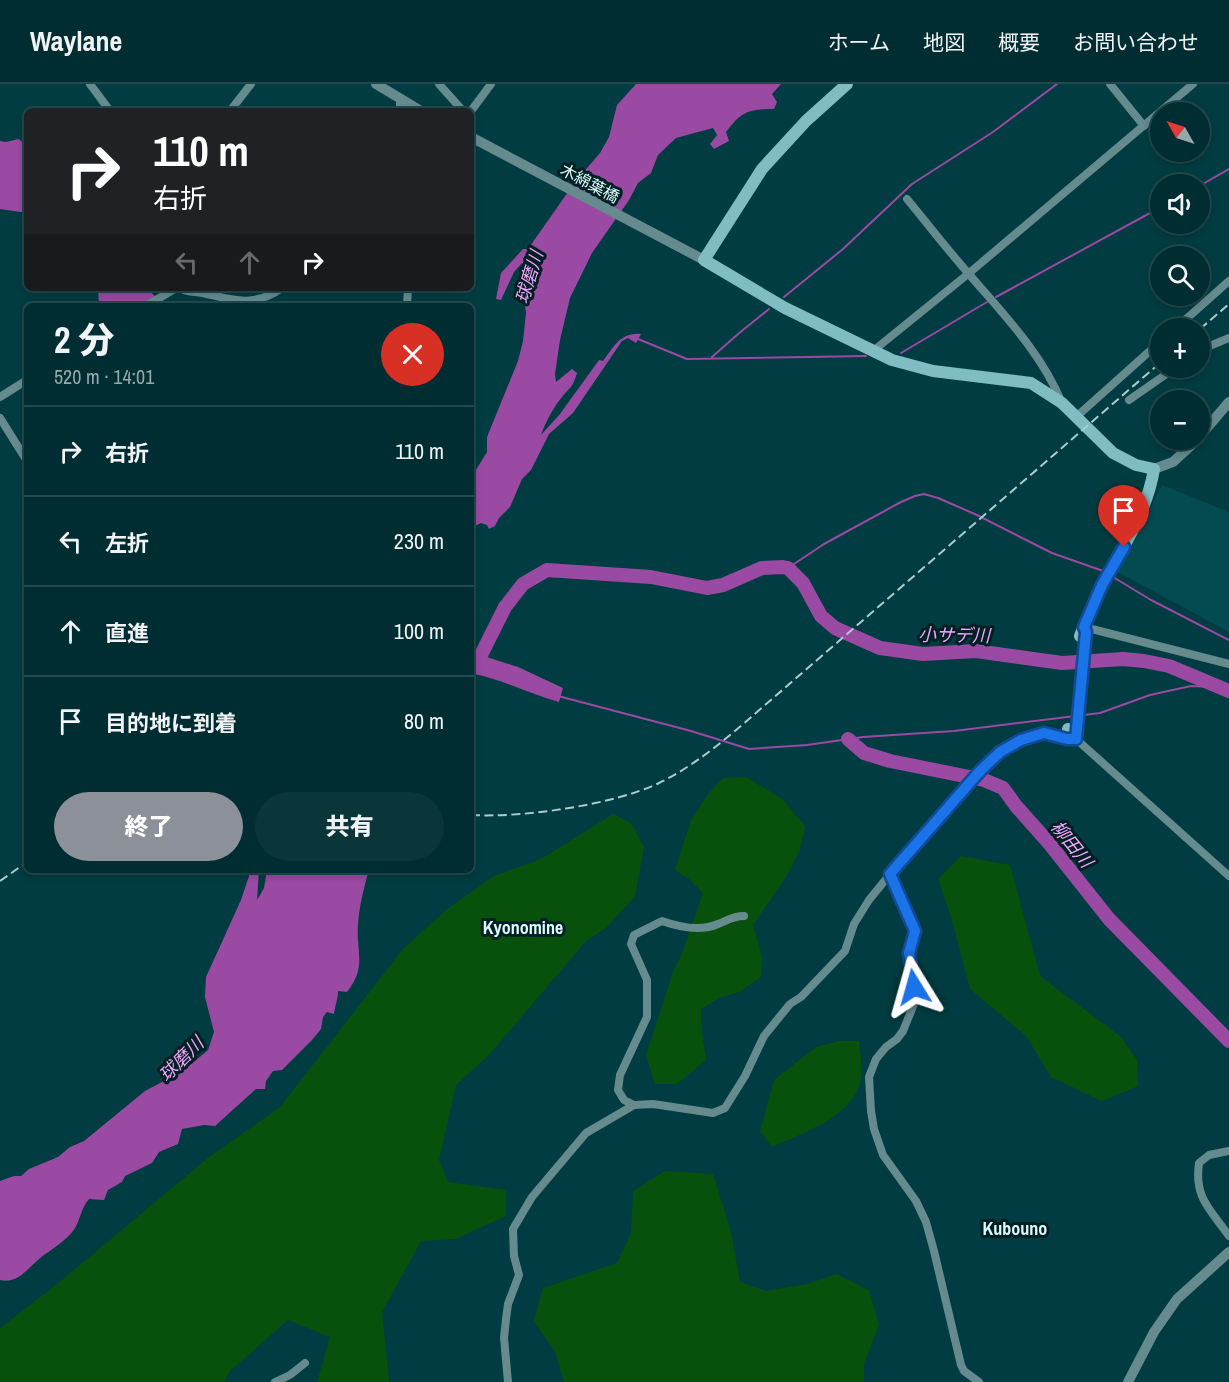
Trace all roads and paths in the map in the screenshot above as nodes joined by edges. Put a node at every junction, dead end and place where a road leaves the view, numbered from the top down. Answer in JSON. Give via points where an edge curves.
{"nodes":[{"id":1,"x":90,"y":84,"type":"edge"},
{"id":2,"x":251,"y":84,"type":"edge"},
{"id":3,"x":376,"y":84,"type":"edge"},
{"id":4,"x":439,"y":84,"type":"edge"},
{"id":5,"x":491,"y":84,"type":"edge"},
{"id":6,"x":847,"y":84,"type":"edge"},
{"id":7,"x":1110,"y":84,"type":"edge"},
{"id":8,"x":1193,"y":84,"type":"edge"},
{"id":9,"x":400,"y":105,"type":"edge"},
{"id":10,"x":108,"y":108,"type":"edge"},
{"id":11,"x":232,"y":108,"type":"edge"},
{"id":12,"x":460,"y":108,"type":"edge"},
{"id":13,"x":473,"y":108,"type":"edge"},
{"id":14,"x":1144,"y":126,"type":"junction"},
{"id":15,"x":474,"y":139,"type":"edge"},
{"id":16,"x":907,"y":199,"type":"dead end"},
{"id":17,"x":700,"y":257,"type":"junction"},
{"id":18,"x":968,"y":274,"type":"junction"},
{"id":19,"x":1229,"y":281,"type":"edge"},
{"id":20,"x":172,"y":291,"type":"edge"},
{"id":21,"x":183,"y":291,"type":"edge"},
{"id":22,"x":275,"y":291,"type":"edge"},
{"id":23,"x":151,"y":303,"type":"edge"},
{"id":24,"x":1187,"y":318,"type":"edge"},
{"id":25,"x":1229,"y":338,"type":"edge"},
{"id":26,"x":1210,"y":346,"type":"edge"},
{"id":27,"x":873,"y":351,"type":"junction"},
{"id":28,"x":1150,"y":351,"type":"edge"},
{"id":29,"x":1161,"y":378,"type":"edge"},
{"id":30,"x":24,"y":382,"type":"edge"},
{"id":31,"x":1,"y":396,"type":"edge"},
{"id":32,"x":1129,"y":400,"type":"dead end"},
{"id":33,"x":1229,"y":402,"type":"edge"},
{"id":34,"x":1062,"y":403,"type":"junction"},
{"id":35,"x":0,"y":417,"type":"edge"},
{"id":36,"x":1076,"y":417,"type":"junction"},
{"id":37,"x":1210,"y":424,"type":"edge"},
{"id":38,"x":1186,"y":450,"type":"edge"},
{"id":39,"x":24,"y":456,"type":"edge"},
{"id":40,"x":1154,"y":470,"type":"junction"},
{"id":41,"x":1082,"y":631,"type":"junction"},
{"id":42,"x":1229,"y":664,"type":"edge"},
{"id":43,"x":1072,"y":734,"type":"junction"},
{"id":44,"x":890,"y":874,"type":"junction"},
{"id":45,"x":1229,"y":876,"type":"edge"},
{"id":46,"x":744,"y":916,"type":"dead end"},
{"id":47,"x":634,"y":1105,"type":"junction"},
{"id":48,"x":1229,"y":1151,"type":"edge"},
{"id":49,"x":1229,"y":1236,"type":"edge"},
{"id":50,"x":1229,"y":1252,"type":"edge"},
{"id":51,"x":305,"y":1363,"type":"dead end"},
{"id":52,"x":275,"y":1382,"type":"edge"},
{"id":53,"x":508,"y":1382,"type":"edge"},
{"id":54,"x":979,"y":1382,"type":"edge"},
{"id":55,"x":1128,"y":1382,"type":"edge"}],
"edges":[{"from":1,"to":10,"type":"street"},
{"from":2,"to":11,"type":"street"},
{"from":3,"to":9,"type":"street"},
{"from":4,"to":12,"type":"street"},
{"from":5,"to":13,"type":"street"},
{"from":6,"to":17,"type":"main road","via":[[762,169]]},
{"from":7,"to":14,"type":"street"},
{"from":8,"to":14,"type":"street"},
{"from":14,"to":18,"type":"street"},
{"from":15,"to":17,"type":"street","name":"木綿葉橋"},
{"from":16,"to":18,"type":"street"},
{"from":17,"to":27,"type":"main road","via":[[785,308]]},
{"from":18,"to":27,"type":"street"},
{"from":18,"to":34,"type":"street","via":[[1019,331]]},
{"from":19,"to":24,"type":"street"},
{"from":20,"to":23,"type":"street"},
{"from":21,"to":22,"type":"street","via":[[237,301],[255,300]]},
{"from":25,"to":26,"type":"street"},
{"from":27,"to":34,"type":"main road","via":[[933,371],[1031,383]]},
{"from":28,"to":36,"type":"street"},
{"from":29,"to":32,"type":"street"},
{"from":30,"to":31,"type":"street"},
{"from":33,"to":37,"type":"street"},
{"from":34,"to":36,"type":"main road"},
{"from":35,"to":39,"type":"street"},
{"from":36,"to":40,"type":"main road","via":[[1113,453]]},
{"from":38,"to":40,"type":"street","via":[[1173,462]]},
{"from":40,"to":41,"type":"main road","via":[[1143,509]]},
{"from":41,"to":42,"type":"street"},
{"from":41,"to":43,"type":"street","via":[[1086,632]]},
{"from":43,"to":44,"type":"street","via":[[1067,739],[1044,733],[1000,752]]},
{"from":43,"to":45,"type":"street"},
{"from":44,"to":47,"type":"street","via":[[854,924],[844,951],[764,1036],[725,1108],[713,1113]]},
{"from":44,"to":54,"type":"street","via":[[915,931],[909,953],[916,999],[897,1039],[876,1059],[869,1077],[874,1129],[884,1155],[926,1222],[961,1365]]},
{"from":46,"to":47,"type":"street","via":[[731,917],[715,926],[686,928],[662,921],[634,935],[631,944],[647,980],[647,1017],[620,1075],[618,1090],[624,1100]]},
{"from":47,"to":53,"type":"street","via":[[586,1132],[532,1197],[513,1229],[519,1275],[506,1318]]},
{"from":48,"to":49,"type":"street","via":[[1209,1155],[1199,1163],[1197,1178],[1199,1191]]},
{"from":50,"to":55,"type":"street","via":[[1178,1299],[1154,1332]]},
{"from":51,"to":52,"type":"street"}]}
